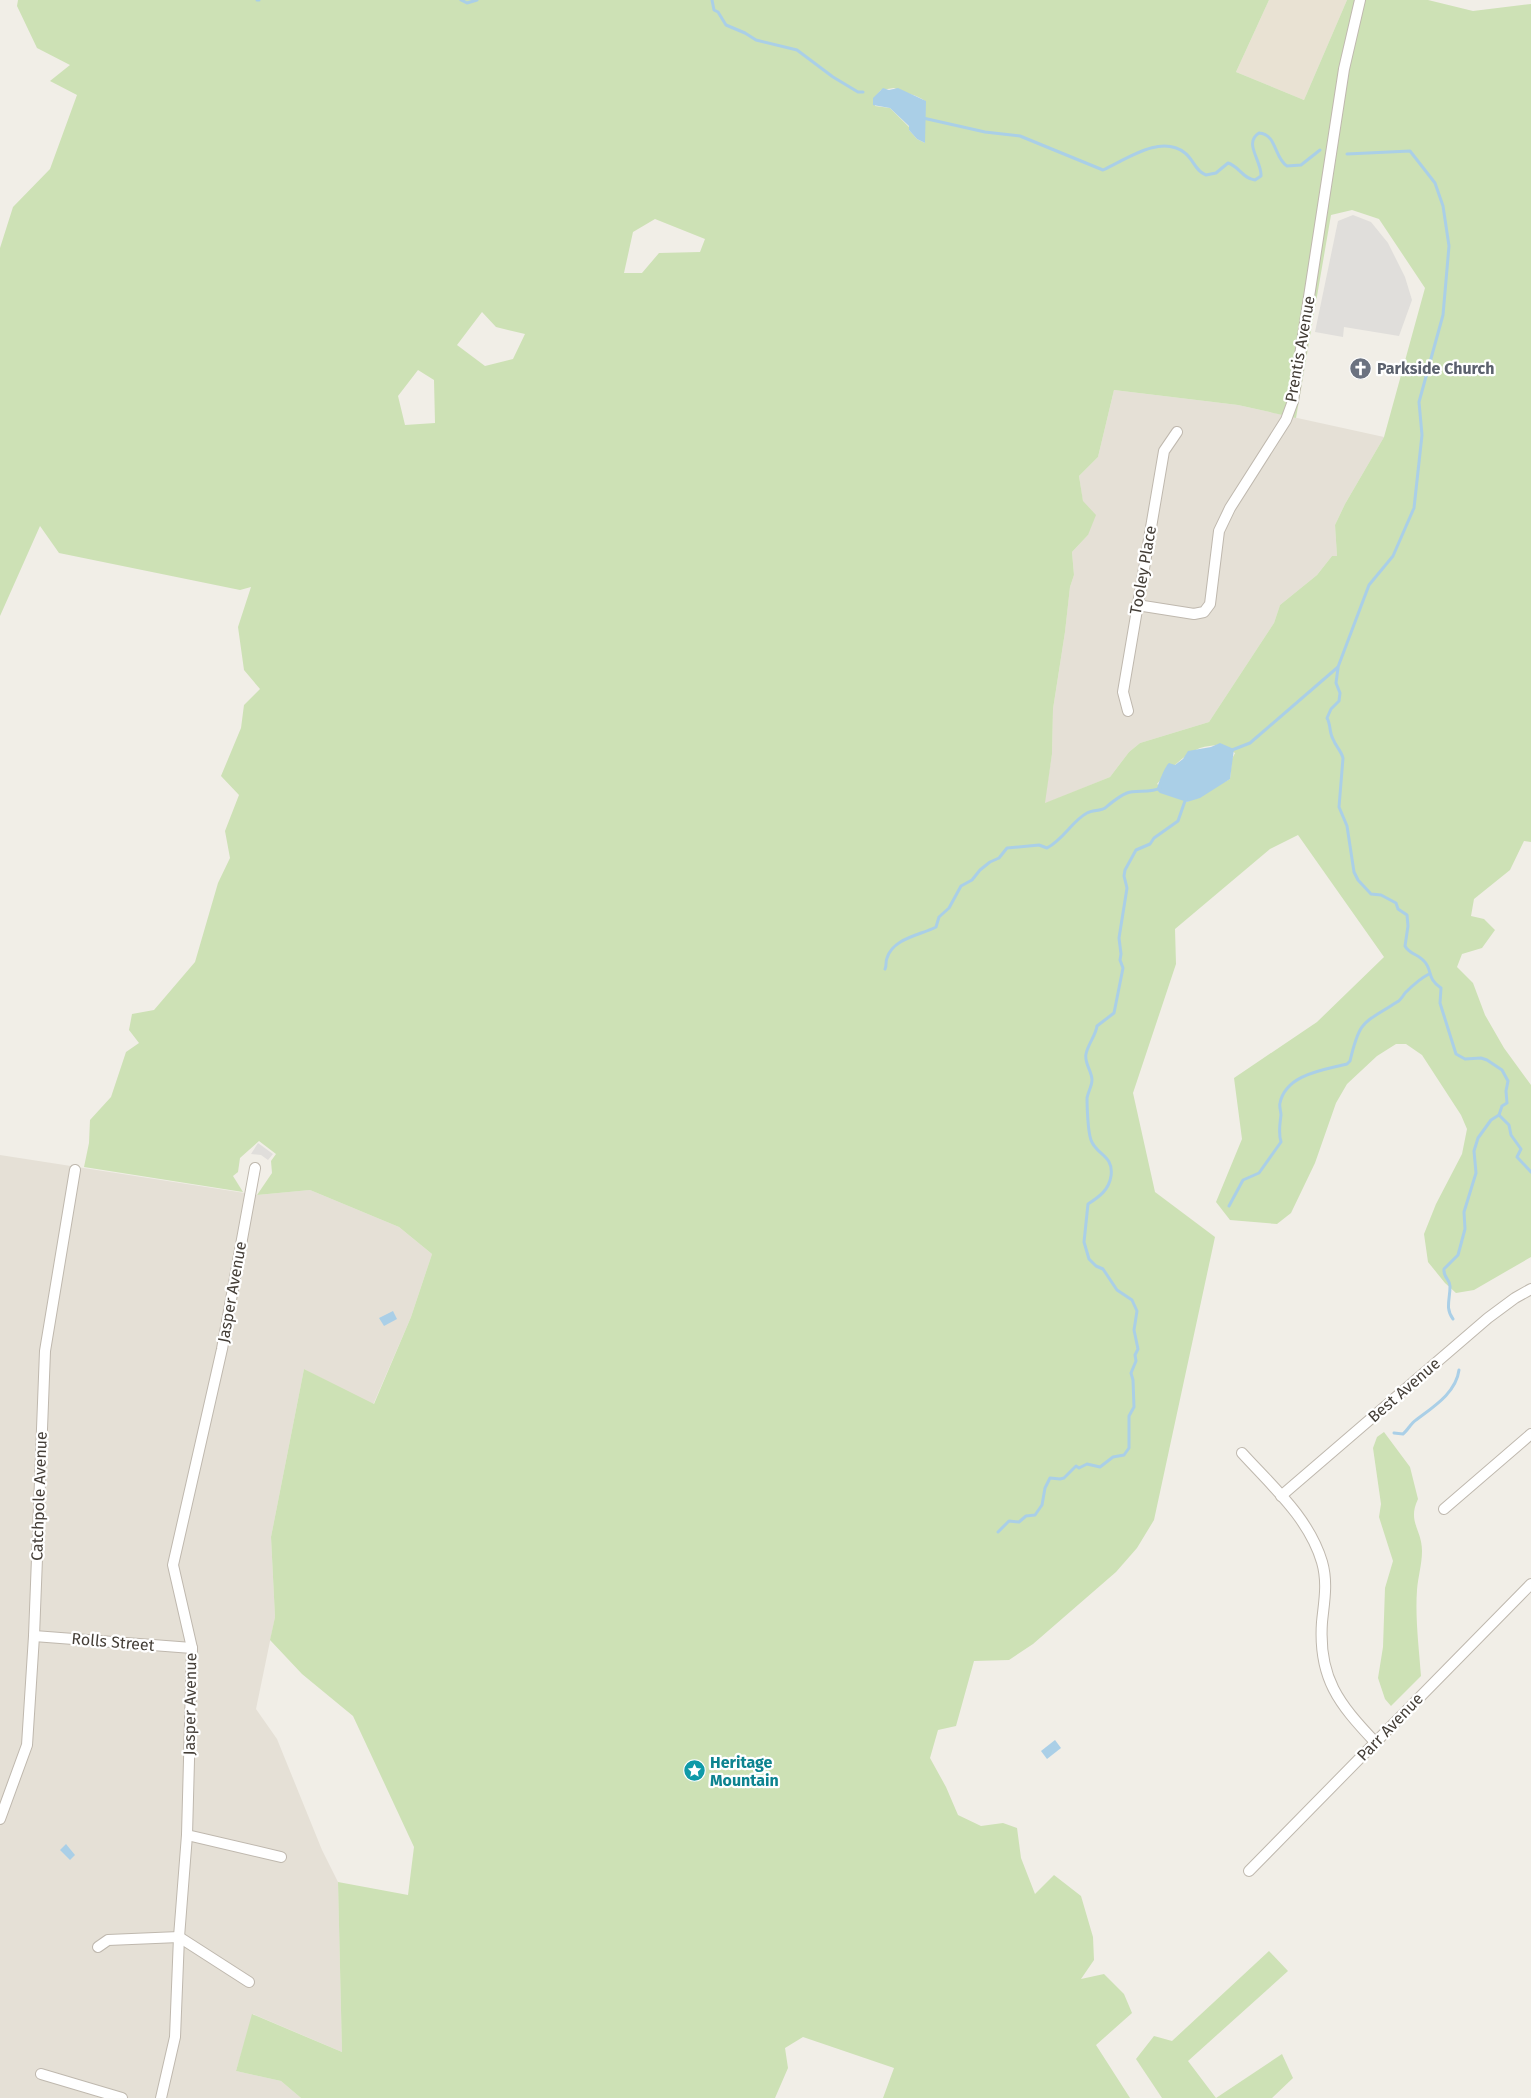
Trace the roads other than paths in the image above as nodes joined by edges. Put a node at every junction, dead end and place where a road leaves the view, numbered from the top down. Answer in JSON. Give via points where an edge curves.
{"nodes":[{"id":1,"x":1360,"y":0,"type":"edge"},
{"id":2,"x":1177,"y":432,"type":"dead end"},
{"id":3,"x":1137,"y":605,"type":"junction"},
{"id":4,"x":1128,"y":711,"type":"dead end"},
{"id":5,"x":255,"y":1168,"type":"dead end"},
{"id":6,"x":75,"y":1170,"type":"dead end"},
{"id":7,"x":1531,"y":1289,"type":"edge"},
{"id":8,"x":1531,"y":1434,"type":"edge"},
{"id":9,"x":1242,"y":1453,"type":"dead end"},
{"id":10,"x":1281,"y":1496,"type":"junction"},
{"id":11,"x":1444,"y":1509,"type":"dead end"},
{"id":12,"x":1531,"y":1584,"type":"edge"},
{"id":13,"x":34,"y":1636,"type":"junction"},
{"id":14,"x":192,"y":1648,"type":"junction"},
{"id":15,"x":1375,"y":1742,"type":"junction"},
{"id":16,"x":0,"y":1820,"type":"edge"},
{"id":17,"x":187,"y":1835,"type":"junction"},
{"id":18,"x":281,"y":1856,"type":"dead end"},
{"id":19,"x":1249,"y":1871,"type":"dead end"},
{"id":20,"x":179,"y":1937,"type":"junction"},
{"id":21,"x":98,"y":1947,"type":"dead end"},
{"id":22,"x":249,"y":1982,"type":"dead end"},
{"id":23,"x":41,"y":2074,"type":"dead end"},
{"id":24,"x":122,"y":2098,"type":"edge"},
{"id":25,"x":161,"y":2098,"type":"edge"}],
"edges":[{"from":1,"to":3,"type":"street","name":"Prentis Avenue","via":[[1344,70],[1293,401],[1286,420],[1219,531],[1210,604],[1204,612],[1194,614]]},
{"from":2,"to":3,"type":"street","name":"Tooley Place","via":[[1164,451]]},
{"from":3,"to":4,"type":"street","name":"Tooley Place","via":[[1123,692]]},
{"from":5,"to":14,"type":"street","name":"Jasper Avenue","via":[[222,1349],[173,1565]]},
{"from":6,"to":13,"type":"street","name":"Catchpole Avenue","via":[[45,1351]]},
{"from":7,"to":10,"type":"street","name":"Best Avenue","via":[[1488,1318]]},
{"from":8,"to":11,"type":"street"},
{"from":9,"to":10,"type":"street"},
{"from":10,"to":15,"type":"street","via":[[1310,1533],[1322,1562],[1326,1592],[1322,1654],[1331,1687]]},
{"from":12,"to":15,"type":"street","name":"Parr Avenue"},
{"from":13,"to":14,"type":"street","name":"Rolls Street"},
{"from":13,"to":16,"type":"street","name":"Catchpole Avenue","via":[[27,1745]]},
{"from":14,"to":17,"type":"street","name":"Jasper Avenue"},
{"from":15,"to":19,"type":"street","name":"Parr Avenue"},
{"from":17,"to":18,"type":"street"},
{"from":17,"to":20,"type":"street","name":"Jasper Avenue"},
{"from":20,"to":21,"type":"street","via":[[108,1940]]},
{"from":20,"to":22,"type":"street"},
{"from":20,"to":25,"type":"street","name":"Jasper Avenue","via":[[175,2036]]},
{"from":23,"to":24,"type":"street"}]}
